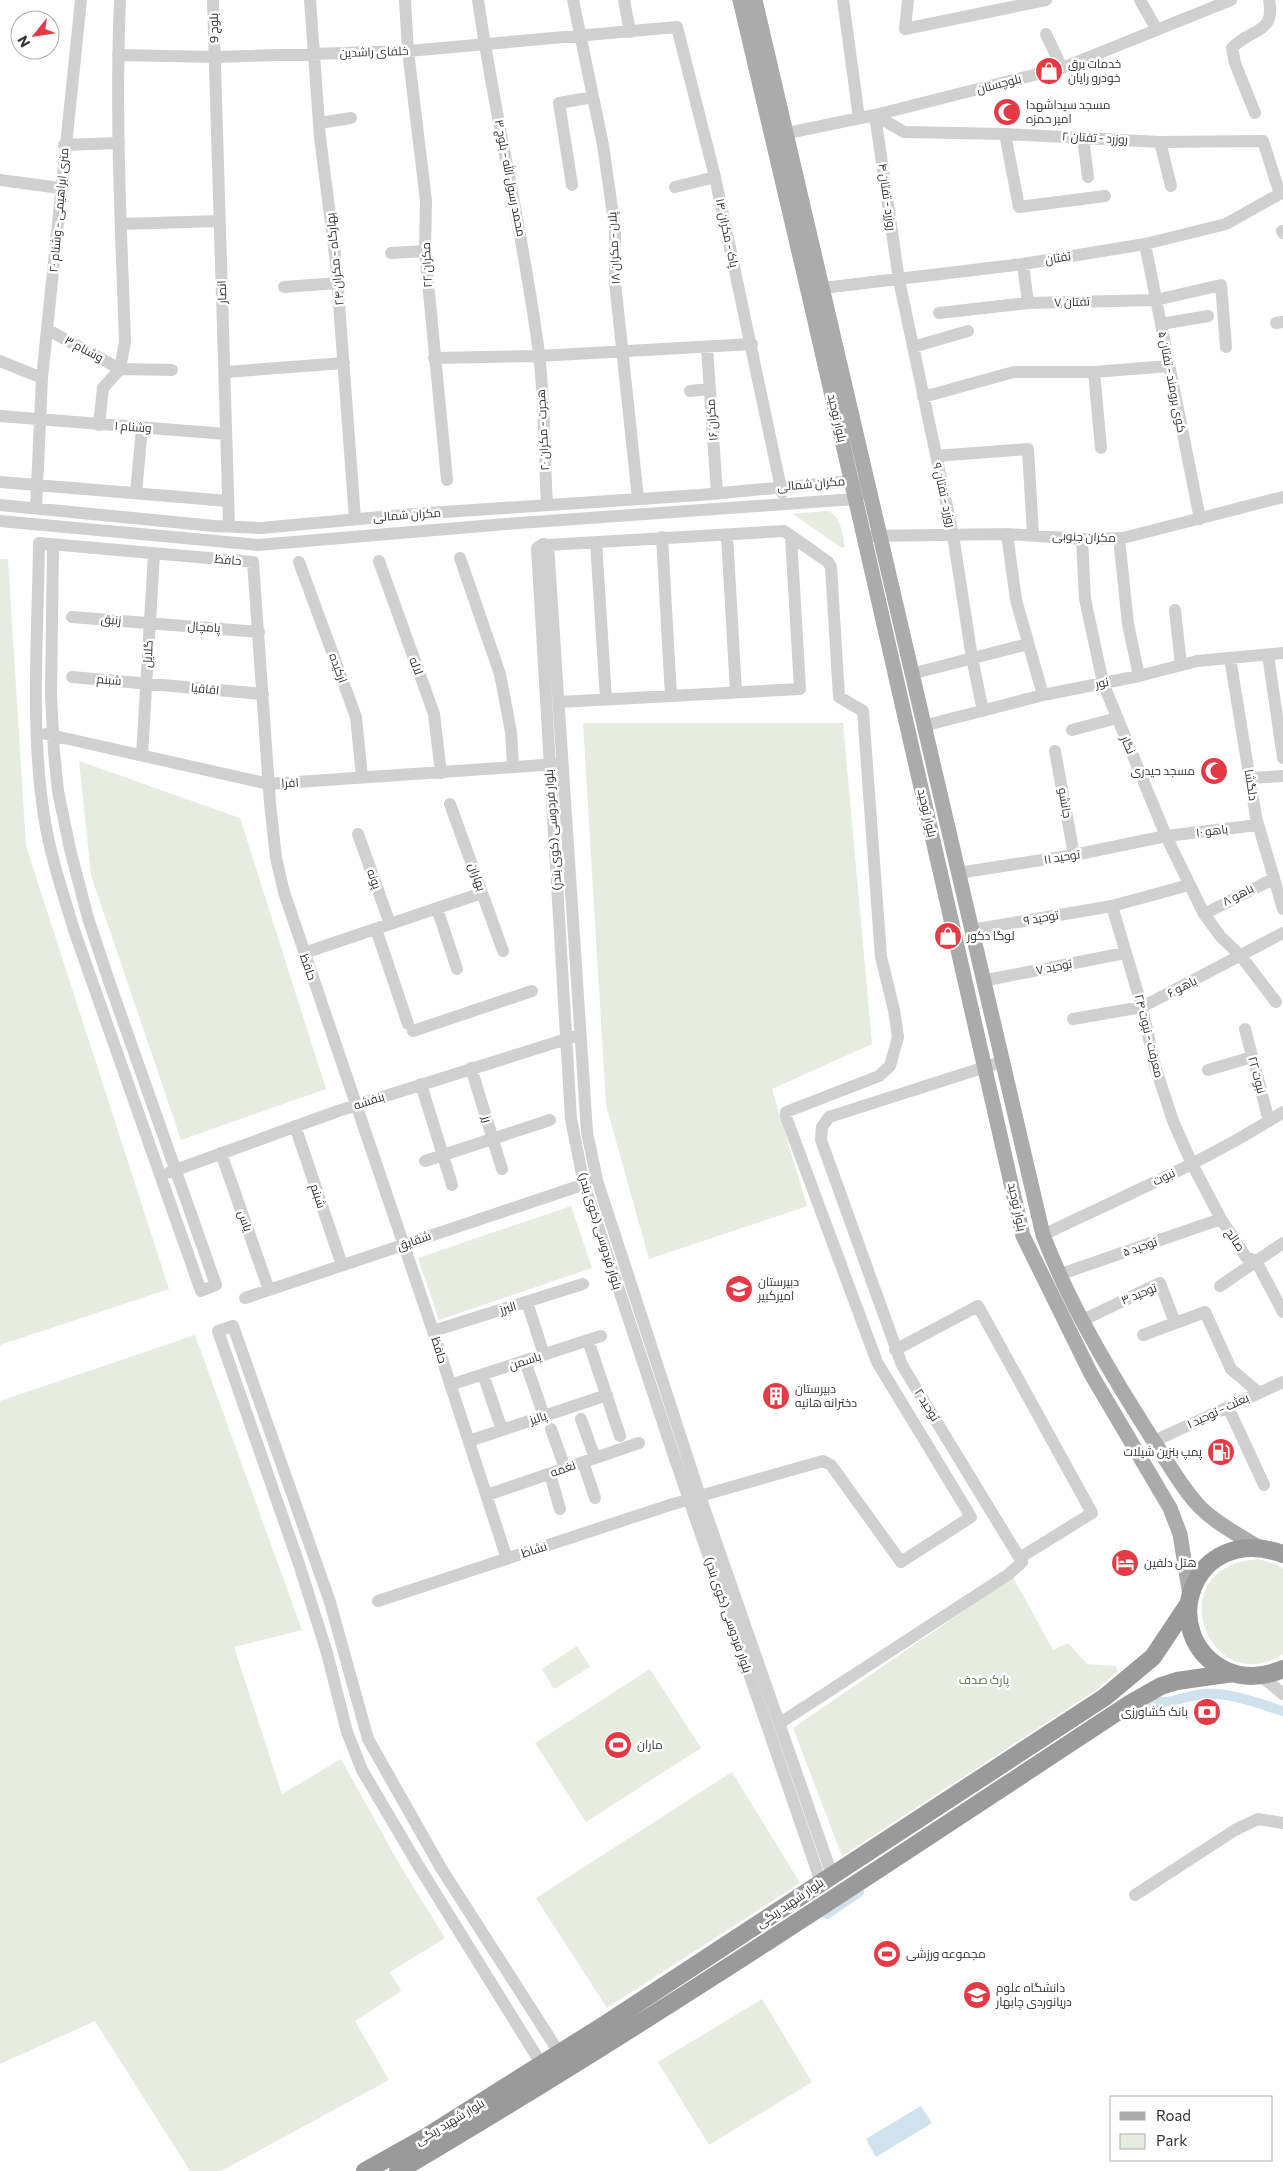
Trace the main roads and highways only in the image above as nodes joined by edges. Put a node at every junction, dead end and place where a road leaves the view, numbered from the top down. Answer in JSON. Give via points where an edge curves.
{"nodes":[{"id":1,"x":740,"y":0,"type":"edge"},
{"id":2,"x":755,"y":0,"type":"edge"},
{"id":3,"x":780,"y":134,"type":"junction"},
{"id":4,"x":871,"y":536,"type":"junction"},
{"id":5,"x":1269,"y":1546,"type":"edge"},
{"id":6,"x":1283,"y":1554,"type":"edge"},
{"id":7,"x":1190,"y":1599,"type":"junction"},
{"id":8,"x":1283,"y":1669,"type":"edge"},
{"id":9,"x":1234,"y":1673,"type":"junction"},
{"id":10,"x":365,"y":2171,"type":"edge"},
{"id":11,"x":398,"y":2171,"type":"edge"}],
"edges":[{"from":1,"to":3,"type":"main road","name":"بلوار توحید"},
{"from":2,"to":3,"type":"main road","name":"بلوار توحید"},
{"from":3,"to":4,"type":"main road","name":"بلوار توحید","via":[[855,499]]},
{"from":3,"to":4,"type":"main road","name":"بلوار توحید","via":[[824,288],[868,488]]},
{"from":4,"to":5,"type":"main road","name":"بلوار توحید","via":[[911,674],[1043,1235],[1058,1275],[1107,1366],[1154,1441],[1202,1508],[1214,1520]]},
{"from":4,"to":7,"type":"main road","name":"بلوار توحید","via":[[1023,1236],[1091,1374],[1170,1508],[1180,1534]]},
{"from":5,"to":6,"type":"highway"},
{"from":5,"to":7,"type":"highway","name":"بلوار شهید ریگی","via":[[1231,1550],[1215,1558],[1197,1579]]},
{"from":7,"to":9,"type":"highway","via":[[1189,1618],[1198,1646],[1220,1667]]},
{"from":7,"to":10,"type":"highway","name":"بلوار شهید ریگی","via":[[1153,1657],[1105,1697],[824,1871],[737,1940],[560,2054]]},
{"from":8,"to":9,"type":"highway","via":[[1261,1676]]},
{"from":9,"to":11,"type":"highway","name":"بلوار شهید ریگی","via":[[1177,1681],[1131,1702],[739,1962]]}]}
